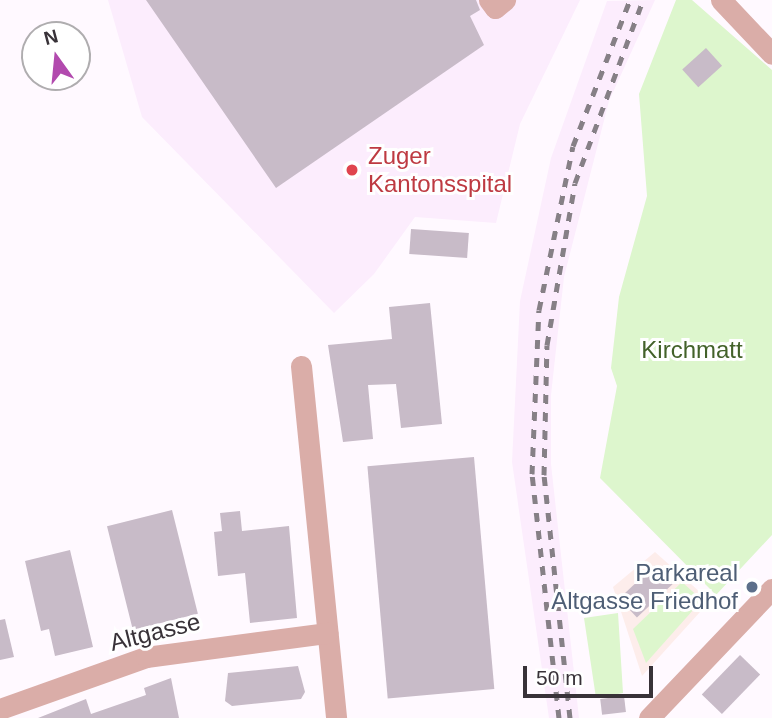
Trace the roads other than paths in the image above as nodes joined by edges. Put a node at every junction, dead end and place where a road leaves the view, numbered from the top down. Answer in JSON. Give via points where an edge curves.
{"nodes":[{"id":1,"x":489,"y":0,"type":"edge"},
{"id":2,"x":505,"y":0,"type":"edge"},
{"id":3,"x":721,"y":0,"type":"edge"},
{"id":4,"x":772,"y":54,"type":"edge"},
{"id":5,"x":301,"y":366,"type":"dead end"},
{"id":6,"x":772,"y":589,"type":"edge"},
{"id":7,"x":327,"y":633,"type":"junction"},
{"id":8,"x":0,"y":709,"type":"edge"},
{"id":9,"x":336,"y":718,"type":"edge"},
{"id":10,"x":649,"y":718,"type":"edge"}],
"edges":[{"from":1,"to":2,"type":"street","via":[[495,8]]},
{"from":3,"to":4,"type":"street"},
{"from":5,"to":7,"type":"street"},
{"from":6,"to":10,"type":"street"},
{"from":7,"to":8,"type":"street","name":"Altgasse","via":[[146,657]]},
{"from":7,"to":9,"type":"street"}]}
